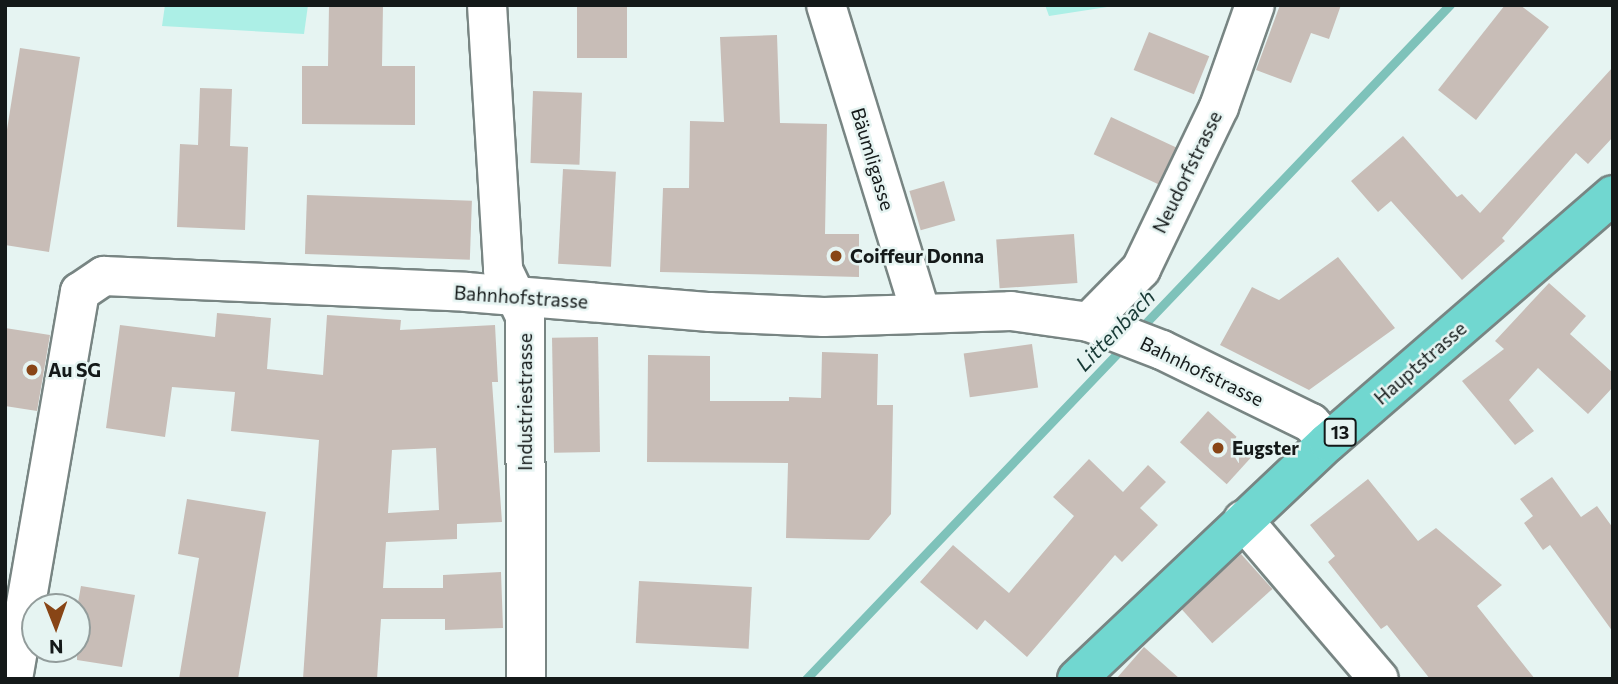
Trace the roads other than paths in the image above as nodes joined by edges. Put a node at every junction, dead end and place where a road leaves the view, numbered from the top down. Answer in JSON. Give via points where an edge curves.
{"nodes":[{"id":1,"x":487,"y":5,"type":"edge"},
{"id":2,"x":826,"y":5,"type":"edge"},
{"id":3,"x":1255,"y":5,"type":"edge"},
{"id":4,"x":1613,"y":195,"type":"edge"},
{"id":5,"x":518,"y":297,"type":"junction"},
{"id":6,"x":921,"y":313,"type":"junction"},
{"id":7,"x":1098,"y":324,"type":"junction"},
{"id":8,"x":1328,"y":442,"type":"junction"},
{"id":9,"x":1243,"y":520,"type":"junction"},
{"id":10,"x":23,"y":677,"type":"edge"},
{"id":11,"x":526,"y":679,"type":"edge"},
{"id":12,"x":1077,"y":679,"type":"edge"},
{"id":13,"x":1379,"y":679,"type":"edge"}],
"edges":[{"from":1,"to":5,"type":"street","name":"Industriestrasse","via":[[503,270]]},
{"from":2,"to":6,"type":"street","name":"Bäumligasse"},
{"from":3,"to":7,"type":"street","name":"Neudorfstrasse","via":[[1219,107],[1141,269]]},
{"from":4,"to":8,"type":"main road","name":"Hauptstrasse","number":"13"},
{"from":5,"to":6,"type":"street","name":"Bahnhofstrasse","via":[[824,317]]},
{"from":5,"to":10,"type":"street","name":"Bahnhofstrasse","via":[[104,276],[80,292]]},
{"from":5,"to":11,"type":"street","name":"Industriestrasse","via":[[525,316]]},
{"from":6,"to":7,"type":"street","name":"Bahnhofstrasse","via":[[1012,311]]},
{"from":7,"to":8,"type":"street","name":"Bahnhofstrasse","via":[[1311,423]]},
{"from":8,"to":9,"type":"main road","name":"Hauptstrasse","number":"13"},
{"from":9,"to":12,"type":"main road","name":"Hauptstrasse","number":"13"},
{"from":9,"to":13,"type":"street"}]}
